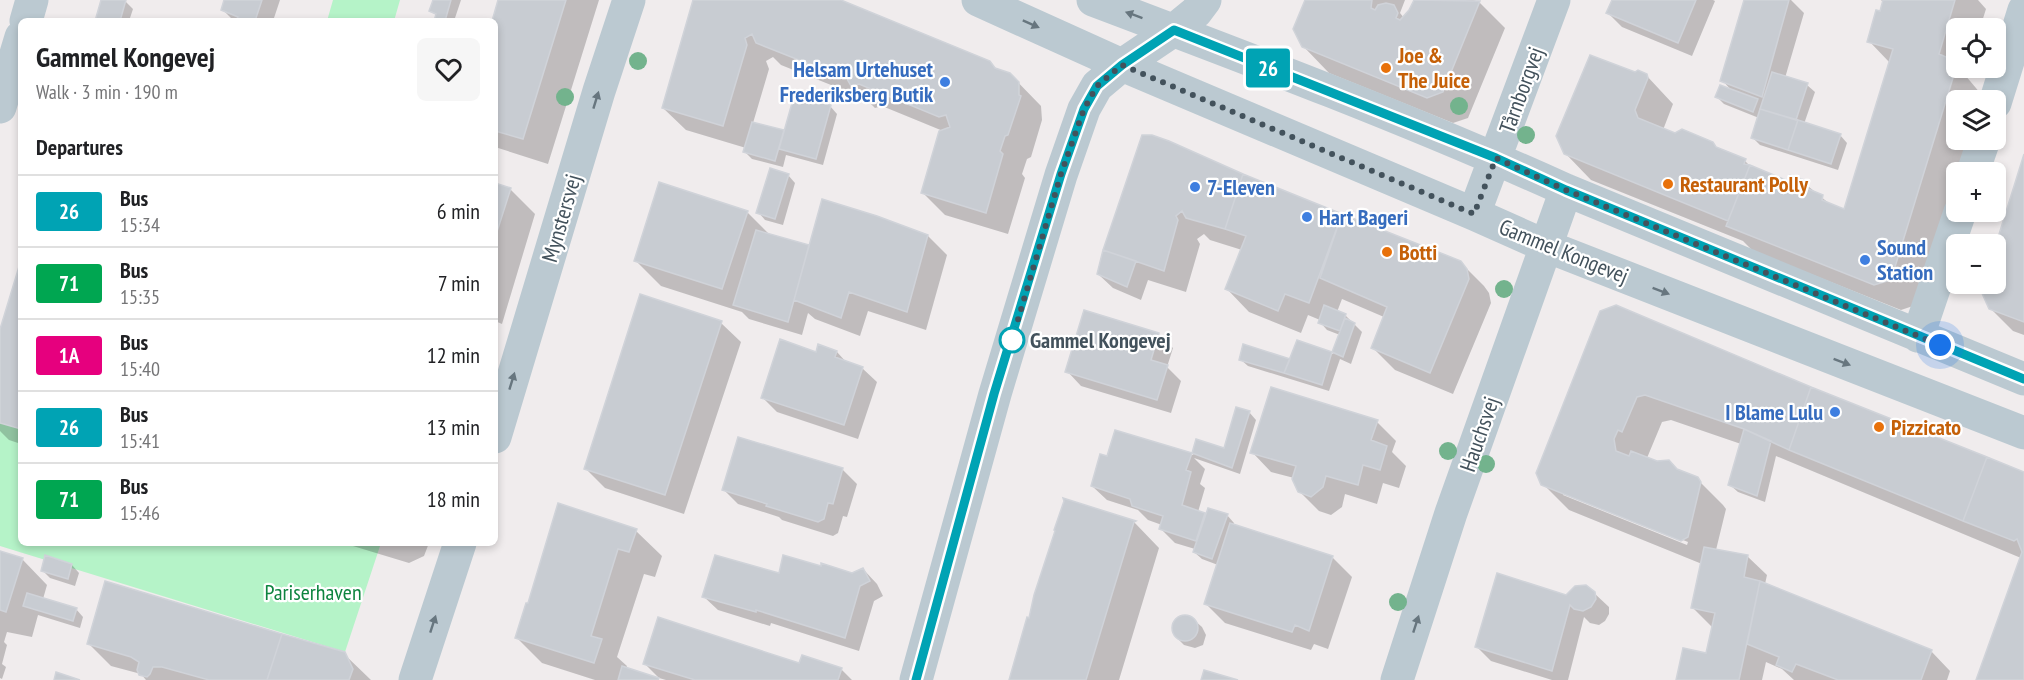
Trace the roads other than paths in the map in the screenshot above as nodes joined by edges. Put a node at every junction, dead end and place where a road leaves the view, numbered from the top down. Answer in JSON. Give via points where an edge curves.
{"nodes":[{"id":1,"x":32,"y":0,"type":"edge"},
{"id":2,"x":629,"y":0,"type":"edge"},
{"id":3,"x":978,"y":0,"type":"edge"},
{"id":4,"x":1093,"y":0,"type":"edge"},
{"id":5,"x":1205,"y":0,"type":"edge"},
{"id":6,"x":1554,"y":0,"type":"edge"},
{"id":7,"x":2024,"y":10,"type":"edge"},
{"id":8,"x":27,"y":18,"type":"edge"},
{"id":9,"x":1174,"y":30,"type":"junction"},
{"id":10,"x":18,"y":47,"type":"edge"},
{"id":11,"x":1122,"y":65,"type":"junction"},
{"id":12,"x":1999,"y":90,"type":"edge"},
{"id":13,"x":0,"y":107,"type":"edge"},
{"id":14,"x":1496,"y":158,"type":"junction"},
{"id":15,"x":1566,"y":190,"type":"junction"},
{"id":16,"x":1474,"y":214,"type":"junction"},
{"id":17,"x":1957,"y":222,"type":"edge"},
{"id":18,"x":1546,"y":246,"type":"junction"},
{"id":19,"x":1918,"y":336,"type":"junction"},
{"id":20,"x":2024,"y":379,"type":"edge"},
{"id":21,"x":498,"y":427,"type":"edge"},
{"id":22,"x":2024,"y":433,"type":"edge"},
{"id":23,"x":459,"y":546,"type":"edge"},
{"id":24,"x":415,"y":680,"type":"edge"},
{"id":25,"x":916,"y":680,"type":"edge"},
{"id":26,"x":1397,"y":680,"type":"edge"}],
"edges":[{"from":1,"to":8,"type":"street"},
{"from":21,"to":2,"type":"street","name":"Mynstersvej","one_way":true},
{"from":3,"to":11,"type":"street","name":"Gammel Kongevej","one_way":true},
{"from":9,"to":4,"type":"street","one_way":true},
{"from":5,"to":9,"type":"street"},
{"from":6,"to":14,"type":"street","name":"Tårnborgvej"},
{"from":7,"to":12,"type":"street"},
{"from":9,"to":11,"type":"street"},
{"from":9,"to":14,"type":"street"},
{"from":10,"to":13,"type":"street"},
{"from":11,"to":16,"type":"street","name":"Gammel Kongevej"},
{"from":11,"to":25,"type":"street","via":[[1097,86],[1084,109],[1061,174],[994,394]]},
{"from":14,"to":15,"type":"street"},
{"from":14,"to":16,"type":"street","name":"Tårnborgvej"},
{"from":15,"to":18,"type":"street","name":"Hauchsvej"},
{"from":15,"to":19,"type":"street"},
{"from":16,"to":18,"type":"street","name":"Gammel Kongevej"},
{"from":17,"to":19,"type":"street"},
{"from":18,"to":22,"type":"street","name":"Gammel Kongevej","one_way":true},
{"from":26,"to":18,"type":"street","name":"Hauchsvej","one_way":true},
{"from":19,"to":20,"type":"street"},
{"from":24,"to":23,"type":"street","one_way":true}]}
